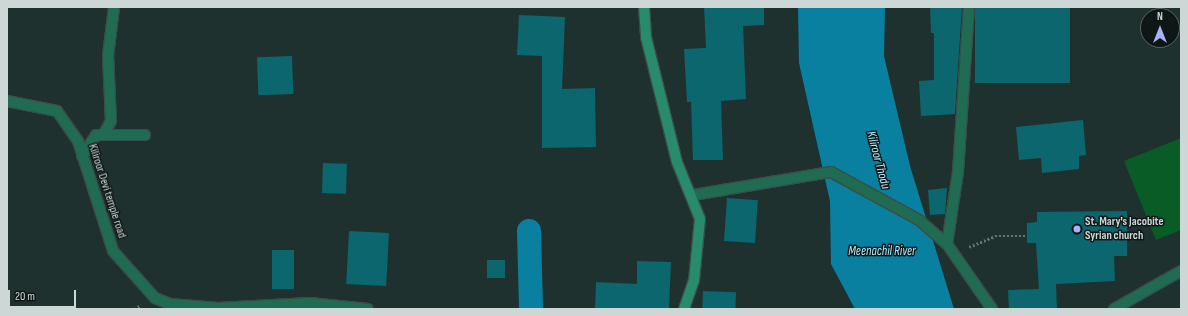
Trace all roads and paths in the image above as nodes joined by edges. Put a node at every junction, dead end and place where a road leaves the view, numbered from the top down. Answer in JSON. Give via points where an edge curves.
{"nodes":[{"id":1,"x":114,"y":7,"type":"edge"},
{"id":2,"x":644,"y":7,"type":"edge"},
{"id":3,"x":969,"y":7,"type":"edge"},
{"id":4,"x":7,"y":101,"type":"edge"},
{"id":5,"x":146,"y":134,"type":"dead end"},
{"id":6,"x":102,"y":135,"type":"junction"},
{"id":7,"x":82,"y":156,"type":"junction"},
{"id":8,"x":693,"y":195,"type":"junction"},
{"id":9,"x":1027,"y":236,"type":"dead end"},
{"id":10,"x":947,"y":244,"type":"junction"},
{"id":11,"x":952,"y":254,"type":"junction"},
{"id":12,"x":1181,"y":271,"type":"edge"},
{"id":13,"x":310,"y":306,"type":"edge"},
{"id":14,"x":368,"y":309,"type":"edge"},
{"id":15,"x":684,"y":309,"type":"edge"},
{"id":16,"x":992,"y":309,"type":"edge"},
{"id":17,"x":1114,"y":309,"type":"edge"}],
"edges":[{"from":1,"to":6,"type":"street","via":[[108,56],[111,121]]},
{"from":2,"to":8,"type":"main road","via":[[646,37],[677,162]]},
{"from":3,"to":10,"type":"street","via":[[958,172]]},
{"from":4,"to":7,"type":"street","name":"Kiliroor Devi temple road","via":[[57,111],[78,141]]},
{"from":5,"to":6,"type":"street"},
{"from":6,"to":7,"type":"street","via":[[96,135]]},
{"from":7,"to":13,"type":"street","name":"Kiliroor Devi temple road","via":[[112,251],[155,298],[170,304],[218,308]]},
{"from":8,"to":10,"type":"street","via":[[804,174],[831,172],[919,220]]},
{"from":8,"to":15,"type":"main road","via":[[700,219],[694,280]]},
{"from":9,"to":11,"type":"path","via":[[995,236]]},
{"from":10,"to":11,"type":"street"},
{"from":11,"to":16,"type":"street","via":[[988,298]]},
{"from":12,"to":17,"type":"street"},
{"from":13,"to":14,"type":"street","name":"Kiliroor Devi temple road"}]}
